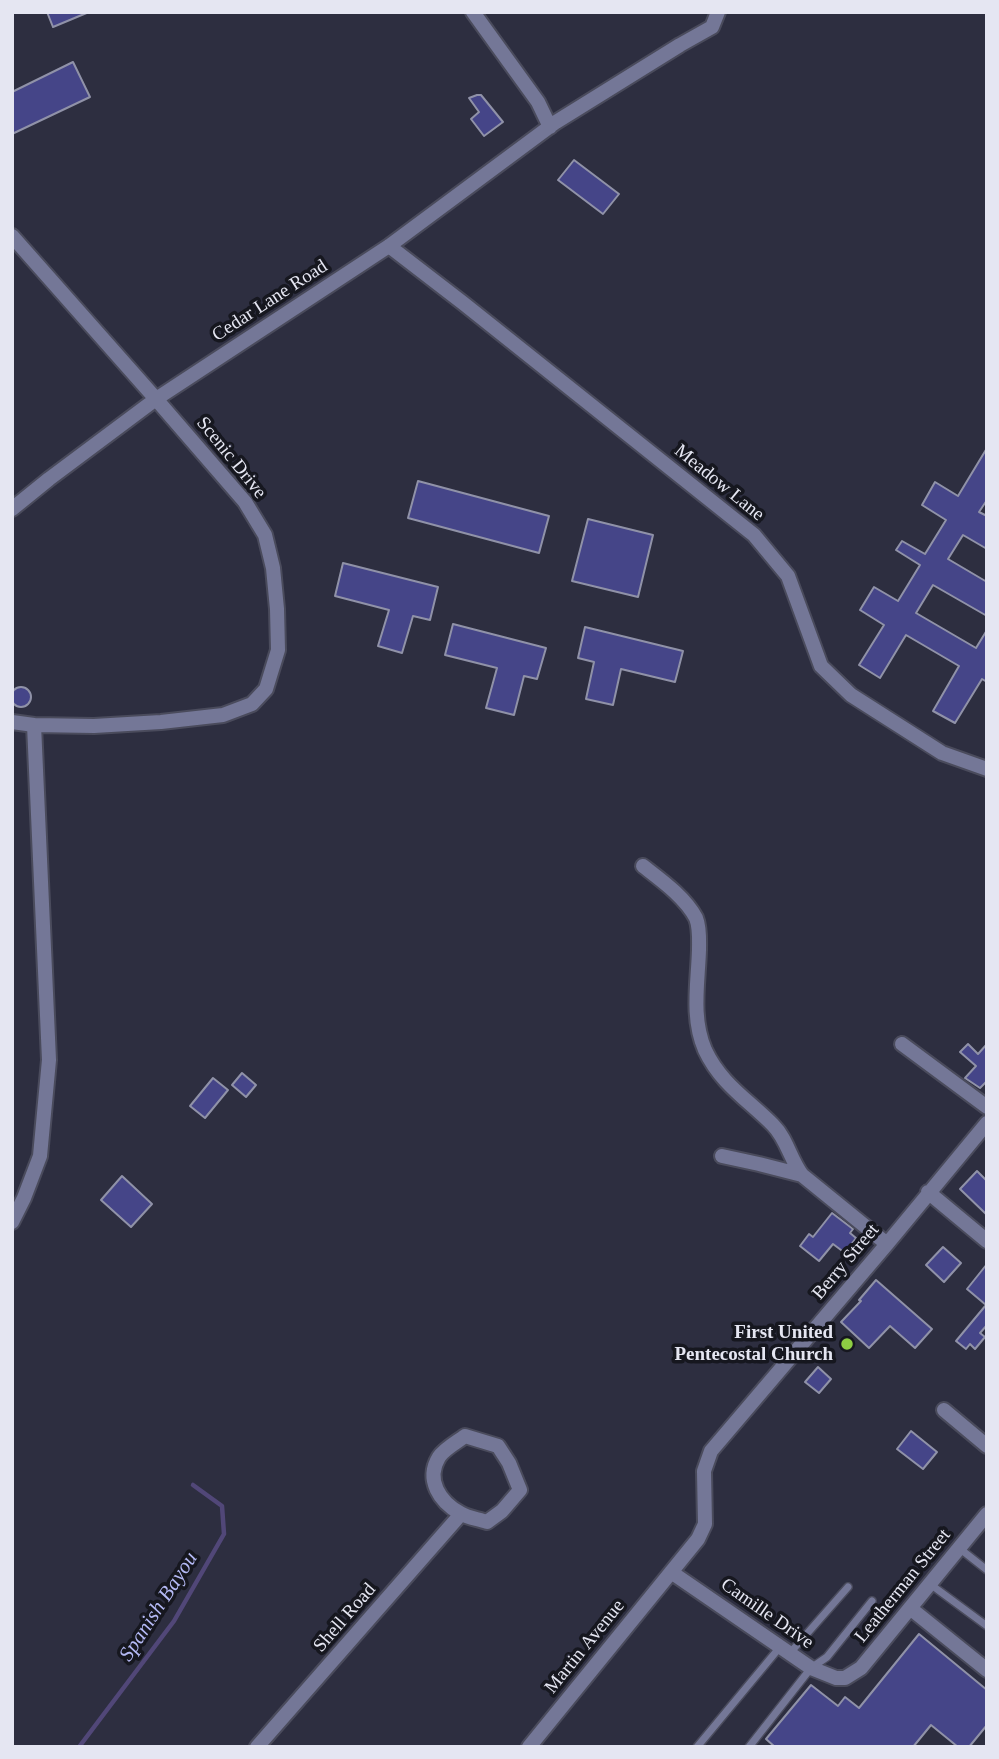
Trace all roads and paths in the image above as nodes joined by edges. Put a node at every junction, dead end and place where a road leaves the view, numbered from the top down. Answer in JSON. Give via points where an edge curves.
{"nodes":[{"id":1,"x":474,"y":12,"type":"edge"},
{"id":2,"x":718,"y":12,"type":"edge"},
{"id":3,"x":550,"y":127,"type":"junction"},
{"id":4,"x":12,"y":236,"type":"edge"},
{"id":5,"x":389,"y":246,"type":"junction"},
{"id":6,"x":156,"y":399,"type":"junction"},
{"id":7,"x":12,"y":509,"type":"edge"},
{"id":8,"x":12,"y":722,"type":"edge"},
{"id":9,"x":34,"y":725,"type":"junction"},
{"id":10,"x":987,"y":769,"type":"edge"},
{"id":11,"x":643,"y":866,"type":"dead end"},
{"id":12,"x":902,"y":1044,"type":"dead end"},
{"id":13,"x":987,"y":1107,"type":"edge"},
{"id":14,"x":987,"y":1122,"type":"edge"},
{"id":15,"x":722,"y":1156,"type":"dead end"},
{"id":16,"x":802,"y":1175,"type":"junction"},
{"id":17,"x":928,"y":1192,"type":"junction"},
{"id":18,"x":12,"y":1222,"type":"edge"},
{"id":19,"x":987,"y":1241,"type":"edge"},
{"id":20,"x":887,"y":1244,"type":"junction"},
{"id":21,"x":944,"y":1410,"type":"dead end"},
{"id":22,"x":987,"y":1446,"type":"edge"},
{"id":23,"x":461,"y":1514,"type":"junction"},
{"id":24,"x":987,"y":1514,"type":"edge"},
{"id":25,"x":959,"y":1548,"type":"junction"},
{"id":26,"x":987,"y":1570,"type":"edge"},
{"id":27,"x":671,"y":1572,"type":"junction"},
{"id":28,"x":930,"y":1584,"type":"junction"},
{"id":29,"x":848,"y":1587,"type":"dead end"},
{"id":30,"x":872,"y":1601,"type":"dead end"},
{"id":31,"x":910,"y":1608,"type":"junction"},
{"id":32,"x":987,"y":1626,"type":"edge"},
{"id":33,"x":987,"y":1636,"type":"edge"},
{"id":34,"x":785,"y":1650,"type":"junction"},
{"id":35,"x":984,"y":1664,"type":"edge"},
{"id":36,"x":811,"y":1668,"type":"junction"},
{"id":37,"x":845,"y":1678,"type":"joint"},
{"id":38,"x":257,"y":1747,"type":"edge"},
{"id":39,"x":530,"y":1747,"type":"edge"},
{"id":40,"x":697,"y":1747,"type":"edge"},
{"id":41,"x":749,"y":1747,"type":"edge"}],
"edges":[{"from":1,"to":3,"type":"street","via":[[538,102]]},
{"from":2,"to":3,"type":"street","name":"Cedar Lane Road","via":[[712,27]]},
{"from":3,"to":5,"type":"street","name":"Cedar Lane Road"},
{"from":4,"to":6,"type":"street","name":"Scenic Drive"},
{"from":5,"to":6,"type":"street","name":"Cedar Lane Road"},
{"from":5,"to":10,"type":"street","name":"Meadow Lane","via":[[754,535],[788,576],[821,666],[851,695],[942,753]]},
{"from":6,"to":7,"type":"street","name":"Cedar Lane Road"},
{"from":6,"to":9,"type":"street","name":"Scenic Drive","via":[[245,502],[265,535],[273,568],[278,650],[266,689],[252,704],[223,715],[94,726]]},
{"from":8,"to":9,"type":"street","name":"Scenic Drive"},
{"from":9,"to":18,"type":"street","via":[[49,1060],[40,1156]]},
{"from":11,"to":16,"type":"street","via":[[674,892],[696,920],[698,1030],[714,1067],[783,1137]]},
{"from":12,"to":13,"type":"street"},
{"from":14,"to":17,"type":"street","name":"Berry Street"},
{"from":15,"to":16,"type":"street"},
{"from":16,"to":20,"type":"street"},
{"from":17,"to":19,"type":"street"},
{"from":17,"to":20,"type":"street","name":"Berry Street"},
{"from":20,"to":27,"type":"street","name":"Berry Street","via":[[711,1451],[704,1471],[705,1524]]},
{"from":21,"to":22,"type":"street"},
{"from":23,"to":23,"type":"street","via":[[488,1522],[520,1490],[499,1446],[465,1436],[440,1456],[432,1476],[436,1490]]},
{"from":23,"to":38,"type":"street","name":"Shell Road"},
{"from":24,"to":25,"type":"street","name":"Leatherman Street"},
{"from":25,"to":26,"type":"lane"},
{"from":25,"to":28,"type":"street","name":"Leatherman Street"},
{"from":27,"to":34,"type":"street","name":"Camille Drive"},
{"from":27,"to":39,"type":"street","name":"Martin Avenue"},
{"from":28,"to":31,"type":"street","name":"Leatherman Street"},
{"from":28,"to":32,"type":"lane"},
{"from":29,"to":34,"type":"lane"},
{"from":30,"to":36,"type":"lane","via":[[827,1657]]},
{"from":31,"to":35,"type":"street"},
{"from":31,"to":37,"type":"street","name":"Leatherman Street","via":[[861,1668]]},
{"from":32,"to":33,"type":"lane"},
{"from":34,"to":36,"type":"street","name":"Camille Drive"},
{"from":34,"to":40,"type":"lane"},
{"from":36,"to":37,"type":"street","name":"Camille Drive"},
{"from":36,"to":41,"type":"lane"}]}
